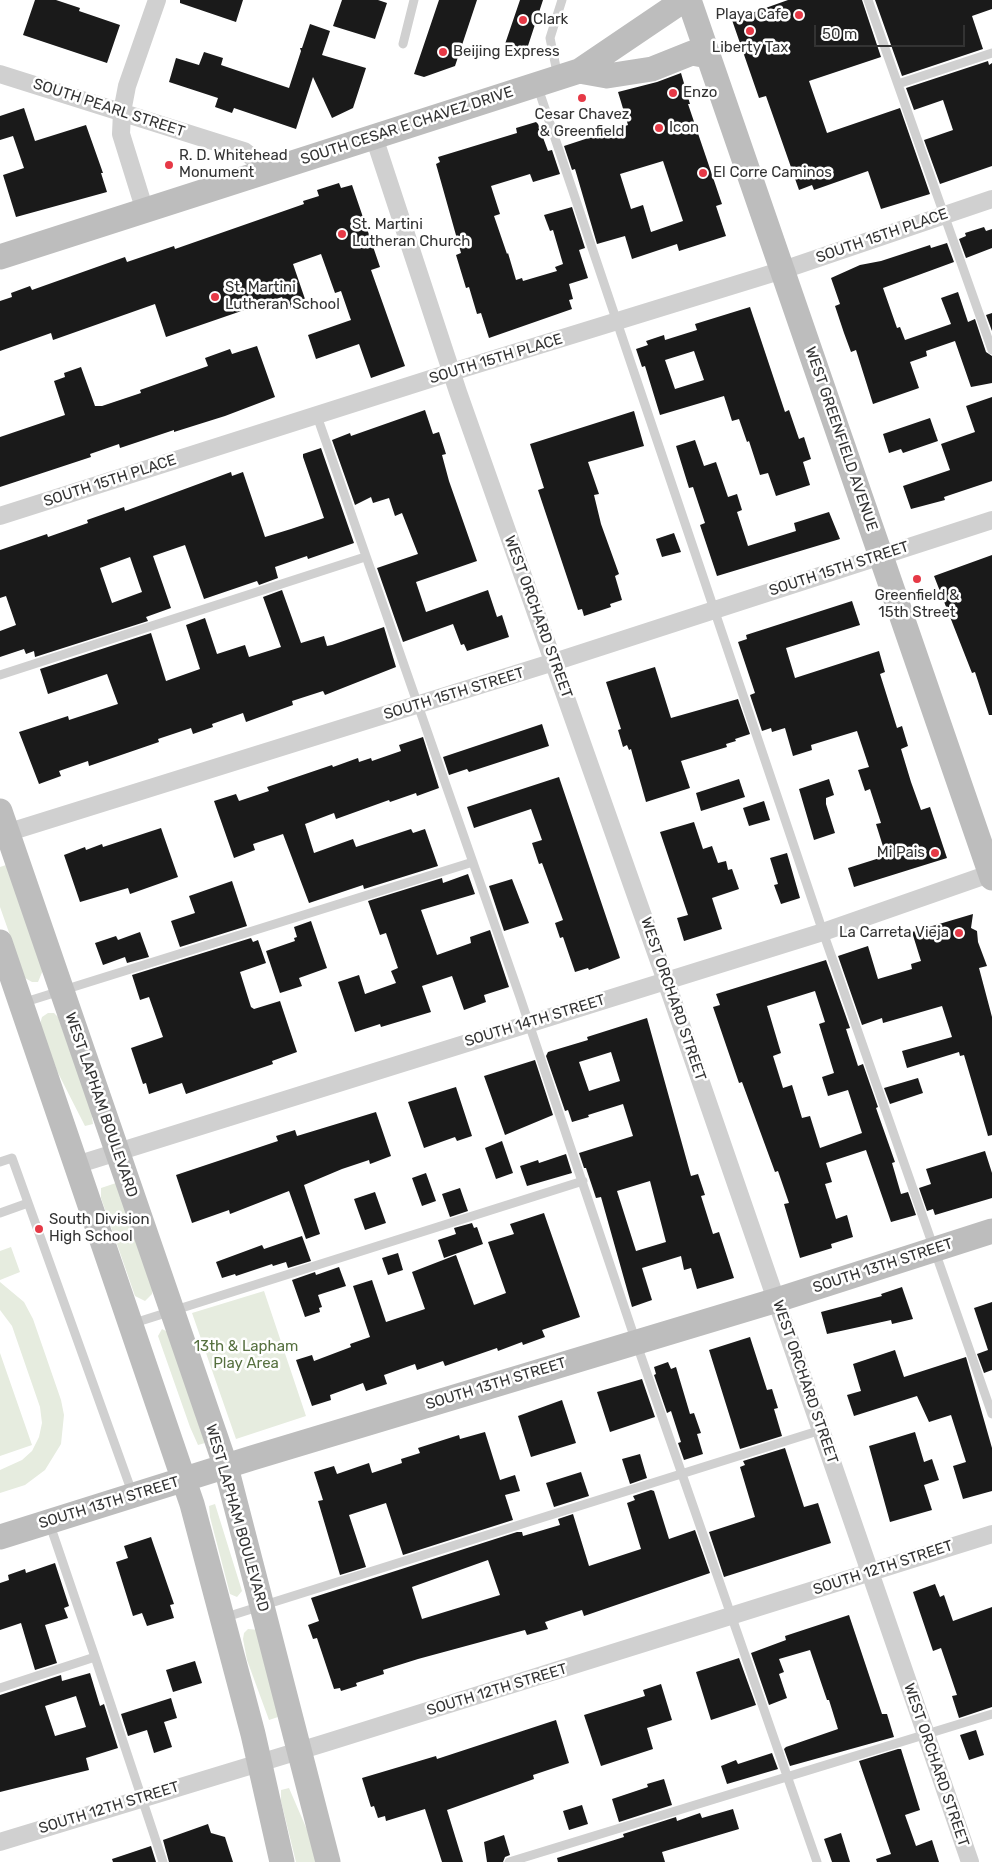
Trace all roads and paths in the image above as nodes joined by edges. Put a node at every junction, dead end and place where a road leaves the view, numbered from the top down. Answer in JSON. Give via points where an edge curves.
{"nodes":[{"id":1,"x":157,"y":0,"type":"edge"},
{"id":2,"x":414,"y":0,"type":"edge"},
{"id":3,"x":562,"y":0,"type":"edge"},
{"id":4,"x":684,"y":0,"type":"edge"},
{"id":5,"x":689,"y":0,"type":"edge"},
{"id":6,"x":868,"y":0,"type":"edge"},
{"id":7,"x":403,"y":44,"type":"dead end"},
{"id":8,"x":992,"y":52,"type":"edge"},
{"id":9,"x":708,"y":56,"type":"junction"},
{"id":10,"x":0,"y":74,"type":"edge"},
{"id":11,"x":558,"y":78,"type":"junction"},
{"id":12,"x":898,"y":84,"type":"junction"},
{"id":13,"x":122,"y":112,"type":"junction"},
{"id":14,"x":374,"y":137,"type":"junction"},
{"id":15,"x":270,"y":170,"type":"junction"},
{"id":16,"x":992,"y":199,"type":"edge"},
{"id":17,"x":145,"y":211,"type":"junction"},
{"id":18,"x":945,"y":215,"type":"junction"},
{"id":19,"x":0,"y":258,"type":"edge"},
{"id":20,"x":783,"y":270,"type":"junction"},
{"id":21,"x":616,"y":322,"type":"junction"},
{"id":22,"x":992,"y":350,"type":"edge"},
{"id":23,"x":452,"y":372,"type":"junction"},
{"id":24,"x":317,"y":416,"type":"junction"},
{"id":25,"x":0,"y":516,"type":"edge"},
{"id":26,"x":992,"y":520,"type":"edge"},
{"id":27,"x":881,"y":555,"type":"junction"},
{"id":28,"x":365,"y":557,"type":"junction"},
{"id":29,"x":716,"y":610,"type":"junction"},
{"id":30,"x":554,"y":662,"type":"junction"},
{"id":31,"x":0,"y":675,"type":"edge"},
{"id":32,"x":417,"y":705,"type":"junction"},
{"id":33,"x":2,"y":826,"type":"edge"},
{"id":34,"x":473,"y":862,"type":"junction"},
{"id":35,"x":991,"y":874,"type":"edge"},
{"id":36,"x":823,"y":932,"type":"junction"},
{"id":37,"x":0,"y":942,"type":"edge"},
{"id":38,"x":666,"y":981,"type":"junction"},
{"id":39,"x":62,"y":991,"type":"junction"},
{"id":40,"x":21,"y":1004,"type":"junction"},
{"id":41,"x":529,"y":1023,"type":"junction"},
{"id":42,"x":118,"y":1152,"type":"junction"},
{"id":43,"x":0,"y":1162,"type":"edge"},
{"id":44,"x":76,"y":1165,"type":"junction"},
{"id":45,"x":583,"y":1181,"type":"junction"},
{"id":46,"x":28,"y":1203,"type":"junction"},
{"id":47,"x":0,"y":1213,"type":"edge"},
{"id":48,"x":992,"y":1231,"type":"edge"},
{"id":49,"x":935,"y":1250,"type":"junction"},
{"id":50,"x":777,"y":1300,"type":"junction"},
{"id":51,"x":172,"y":1310,"type":"junction"},
{"id":52,"x":131,"y":1324,"type":"junction"},
{"id":53,"x":636,"y":1342,"type":"junction"},
{"id":54,"x":992,"y":1414,"type":"edge"},
{"id":55,"x":821,"y":1430,"type":"junction"},
{"id":56,"x":226,"y":1467,"type":"junction"},
{"id":57,"x":682,"y":1474,"type":"junction"},
{"id":58,"x":184,"y":1480,"type":"junction"},
{"id":59,"x":133,"y":1496,"type":"junction"},
{"id":60,"x":49,"y":1522,"type":"junction"},
{"id":61,"x":992,"y":1534,"type":"edge"},
{"id":62,"x":0,"y":1537,"type":"edge"},
{"id":63,"x":870,"y":1572,"type":"junction"},
{"id":64,"x":263,"y":1606,"type":"junction"},
{"id":65,"x":732,"y":1616,"type":"junction"},
{"id":66,"x":223,"y":1618,"type":"junction"},
{"id":67,"x":95,"y":1657,"type":"junction"},
{"id":68,"x":0,"y":1688,"type":"edge"},
{"id":69,"x":992,"y":1714,"type":"edge"},
{"id":70,"x":926,"y":1734,"type":"junction"},
{"id":71,"x":299,"y":1752,"type":"junction"},
{"id":72,"x":260,"y":1763,"type":"junction"},
{"id":73,"x":786,"y":1777,"type":"junction"},
{"id":74,"x":141,"y":1798,"type":"junction"},
{"id":75,"x":0,"y":1842,"type":"edge"},
{"id":76,"x":163,"y":1862,"type":"edge"},
{"id":77,"x":282,"y":1862,"type":"edge"},
{"id":78,"x":328,"y":1862,"type":"edge"},
{"id":79,"x":509,"y":1862,"type":"edge"},
{"id":80,"x":817,"y":1862,"type":"edge"},
{"id":81,"x":970,"y":1862,"type":"edge"}],
"edges":[{"from":1,"to":13,"type":"street","via":[[127,86]]},
{"from":2,"to":7,"type":"lane"},
{"from":3,"to":11,"type":"lane","via":[[550,38]]},
{"from":4,"to":11,"type":"street","name":"SOUTH CESAR E CHAVEZ DRIVE"},
{"from":5,"to":9,"type":"street","name":"WEST GREENFIELD AVENUE"},
{"from":6,"to":12,"type":"lane"},
{"from":8,"to":12,"type":"lane"},
{"from":9,"to":11,"type":"street","via":[[692,53],[652,68],[607,76]]},
{"from":9,"to":20,"type":"street","name":"WEST GREENFIELD AVENUE"},
{"from":10,"to":13,"type":"street","name":"SOUTH PEARL STREET"},
{"from":11,"to":14,"type":"street","name":"SOUTH CESAR E CHAVEZ DRIVE"},
{"from":11,"to":21,"type":"lane"},
{"from":12,"to":18,"type":"lane"},
{"from":13,"to":15,"type":"street","name":"SOUTH PEARL STREET","via":[[244,151]]},
{"from":13,"to":17,"type":"street","via":[[121,134]]},
{"from":14,"to":15,"type":"street","name":"SOUTH CESAR E CHAVEZ DRIVE"},
{"from":14,"to":23,"type":"street","name":"WEST ORCHARD STREET"},
{"from":15,"to":17,"type":"street","name":"SOUTH CESAR E CHAVEZ DRIVE"},
{"from":16,"to":18,"type":"street","name":"SOUTH 15TH PLACE"},
{"from":17,"to":19,"type":"street","name":"SOUTH CESAR E CHAVEZ DRIVE"},
{"from":18,"to":20,"type":"street","name":"SOUTH 15TH PLACE"},
{"from":18,"to":22,"type":"lane"},
{"from":20,"to":21,"type":"street","name":"SOUTH 15TH PLACE"},
{"from":20,"to":27,"type":"street","name":"WEST GREENFIELD AVENUE"},
{"from":21,"to":23,"type":"street","name":"SOUTH 15TH PLACE"},
{"from":21,"to":29,"type":"lane"},
{"from":23,"to":24,"type":"street","name":"SOUTH 15TH PLACE"},
{"from":23,"to":30,"type":"street","name":"WEST ORCHARD STREET"},
{"from":24,"to":25,"type":"street","name":"SOUTH 15TH PLACE"},
{"from":24,"to":28,"type":"lane"},
{"from":26,"to":27,"type":"street","name":"SOUTH 15TH STREET"},
{"from":27,"to":29,"type":"street","name":"SOUTH 15TH STREET"},
{"from":27,"to":35,"type":"street","name":"WEST GREENFIELD AVENUE"},
{"from":28,"to":31,"type":"lane"},
{"from":28,"to":32,"type":"lane"},
{"from":29,"to":30,"type":"street","name":"SOUTH 15TH STREET"},
{"from":29,"to":36,"type":"lane"},
{"from":30,"to":32,"type":"street","name":"SOUTH 15TH STREET"},
{"from":30,"to":38,"type":"street","name":"WEST ORCHARD STREET"},
{"from":32,"to":33,"type":"street","name":"SOUTH 15TH STREET"},
{"from":32,"to":34,"type":"lane"},
{"from":33,"to":39,"type":"street","name":"WEST LAPHAM BOULEVARD"},
{"from":34,"to":39,"type":"lane"},
{"from":34,"to":41,"type":"lane"},
{"from":35,"to":36,"type":"street","name":"SOUTH 14TH STREET"},
{"from":36,"to":38,"type":"street","name":"SOUTH 14TH STREET"},
{"from":36,"to":49,"type":"lane"},
{"from":37,"to":40,"type":"street"},
{"from":38,"to":41,"type":"street","name":"SOUTH 14TH STREET"},
{"from":38,"to":50,"type":"street","name":"WEST ORCHARD STREET"},
{"from":39,"to":40,"type":"lane"},
{"from":39,"to":42,"type":"street","name":"WEST LAPHAM BOULEVARD"},
{"from":40,"to":44,"type":"street"},
{"from":41,"to":42,"type":"street","name":"SOUTH 14TH STREET"},
{"from":41,"to":45,"type":"lane"},
{"from":42,"to":44,"type":"street","name":"SOUTH 14TH STREET"},
{"from":42,"to":51,"type":"street","name":"WEST LAPHAM BOULEVARD"},
{"from":43,"to":46,"type":"lane","via":[[12,1158]]},
{"from":44,"to":52,"type":"street"},
{"from":45,"to":51,"type":"lane"},
{"from":45,"to":53,"type":"lane"},
{"from":46,"to":47,"type":"lane"},
{"from":46,"to":59,"type":"lane"},
{"from":48,"to":49,"type":"street","name":"SOUTH 13TH STREET"},
{"from":49,"to":50,"type":"street","name":"SOUTH 13TH STREET"},
{"from":49,"to":54,"type":"lane"},
{"from":50,"to":53,"type":"street","name":"SOUTH 13TH STREET"},
{"from":50,"to":55,"type":"street","name":"WEST ORCHARD STREET"},
{"from":51,"to":52,"type":"lane"},
{"from":51,"to":56,"type":"street","name":"WEST LAPHAM BOULEVARD"},
{"from":52,"to":58,"type":"street"},
{"from":53,"to":56,"type":"street","name":"SOUTH 13TH STREET"},
{"from":53,"to":57,"type":"lane"},
{"from":55,"to":57,"type":"lane"},
{"from":55,"to":63,"type":"street","name":"WEST ORCHARD STREET"},
{"from":56,"to":58,"type":"street","name":"SOUTH 13TH STREET"},
{"from":56,"to":64,"type":"street","name":"WEST LAPHAM BOULEVARD"},
{"from":57,"to":64,"type":"lane"},
{"from":57,"to":65,"type":"lane"},
{"from":58,"to":59,"type":"street","name":"SOUTH 13TH STREET"},
{"from":58,"to":66,"type":"street"},
{"from":59,"to":60,"type":"street","name":"SOUTH 13TH STREET"},
{"from":60,"to":62,"type":"street","name":"SOUTH 13TH STREET"},
{"from":60,"to":67,"type":"lane"},
{"from":61,"to":63,"type":"street","name":"SOUTH 12TH STREET"},
{"from":63,"to":65,"type":"street","name":"SOUTH 12TH STREET"},
{"from":63,"to":70,"type":"street","name":"WEST ORCHARD STREET"},
{"from":64,"to":66,"type":"lane"},
{"from":64,"to":71,"type":"street","name":"WEST LAPHAM BOULEVARD"},
{"from":65,"to":71,"type":"street","name":"SOUTH 12TH STREET"},
{"from":65,"to":73,"type":"lane"},
{"from":66,"to":72,"type":"street"},
{"from":67,"to":68,"type":"lane"},
{"from":67,"to":74,"type":"lane"},
{"from":69,"to":70,"type":"lane"},
{"from":70,"to":73,"type":"lane"},
{"from":70,"to":81,"type":"street","name":"WEST ORCHARD STREET"},
{"from":71,"to":72,"type":"street","name":"SOUTH 12TH STREET"},
{"from":71,"to":78,"type":"street","name":"WEST LAPHAM BOULEVARD"},
{"from":72,"to":74,"type":"street","name":"SOUTH 12TH STREET"},
{"from":72,"to":77,"type":"street"},
{"from":73,"to":79,"type":"lane"},
{"from":73,"to":80,"type":"lane"},
{"from":74,"to":75,"type":"street","name":"SOUTH 12TH STREET"},
{"from":74,"to":76,"type":"lane"}]}
